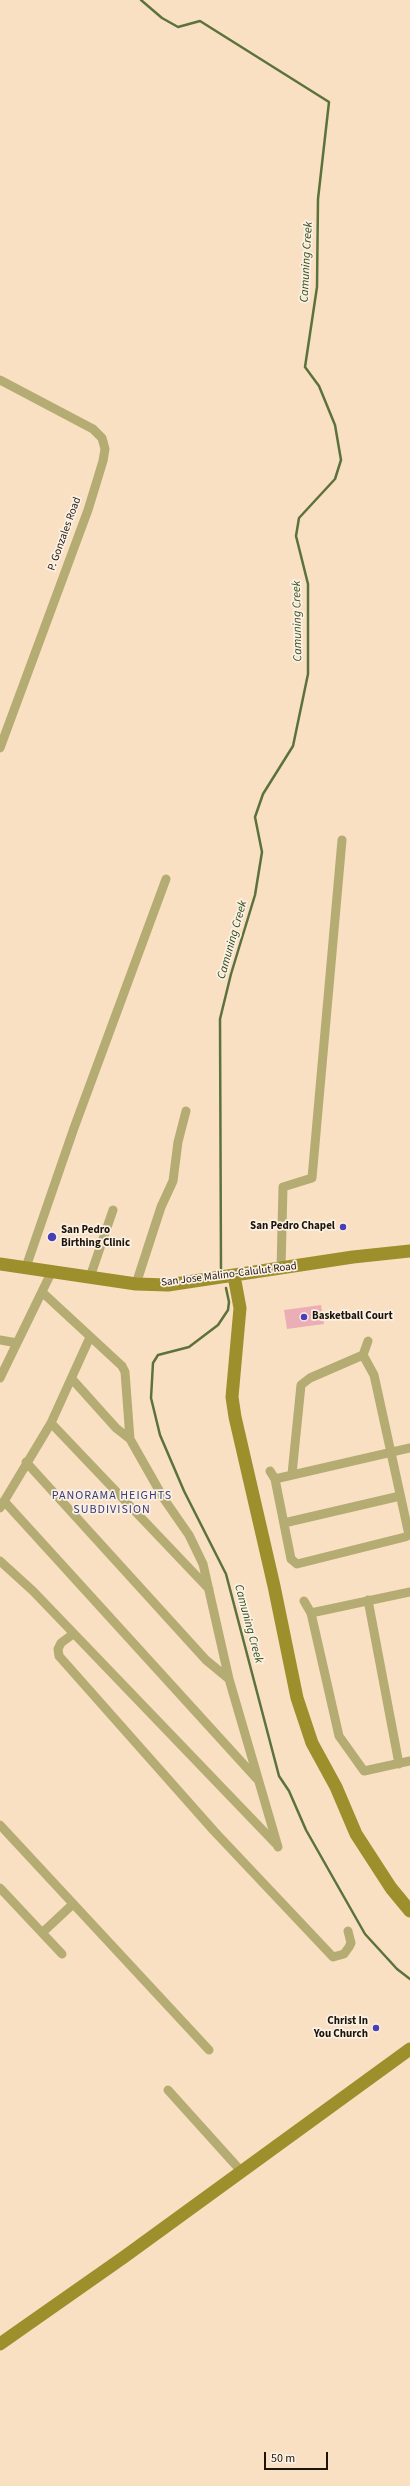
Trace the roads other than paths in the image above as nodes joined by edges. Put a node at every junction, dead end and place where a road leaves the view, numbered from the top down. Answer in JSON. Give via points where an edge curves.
{"nodes":[{"id":1,"x":0,"y":380,"type":"edge"},
{"id":2,"x":0,"y":748,"type":"edge"},
{"id":3,"x":342,"y":840,"type":"dead end"},
{"id":4,"x":166,"y":879,"type":"dead end"},
{"id":5,"x":186,"y":1112,"type":"dead end"},
{"id":6,"x":112,"y":1210,"type":"dead end"},
{"id":7,"x":410,"y":1251,"type":"edge"},
{"id":8,"x":0,"y":1264,"type":"edge"},
{"id":9,"x":26,"y":1267,"type":"junction"},
{"id":10,"x":280,"y":1269,"type":"junction"},
{"id":11,"x":52,"y":1271,"type":"junction"},
{"id":12,"x":234,"y":1276,"type":"junction"},
{"id":13,"x":90,"y":1277,"type":"junction"},
{"id":14,"x":136,"y":1284,"type":"junction"},
{"id":15,"x":42,"y":1292,"type":"junction"},
{"id":16,"x":90,"y":1337,"type":"junction"},
{"id":17,"x":0,"y":1340,"type":"edge"},
{"id":18,"x":368,"y":1341,"type":"dead end"},
{"id":19,"x":17,"y":1343,"type":"junction"},
{"id":20,"x":363,"y":1355,"type":"junction"},
{"id":21,"x":0,"y":1378,"type":"edge"},
{"id":22,"x":72,"y":1379,"type":"junction"},
{"id":23,"x":51,"y":1424,"type":"junction"},
{"id":24,"x":130,"y":1439,"type":"junction"},
{"id":25,"x":410,"y":1448,"type":"edge"},
{"id":26,"x":390,"y":1452,"type":"junction"},
{"id":27,"x":26,"y":1462,"type":"junction"},
{"id":28,"x":292,"y":1474,"type":"junction"},
{"id":29,"x":400,"y":1496,"type":"junction"},
{"id":30,"x":2,"y":1504,"type":"edge"},
{"id":31,"x":284,"y":1523,"type":"junction"},
{"id":32,"x":0,"y":1561,"type":"edge"},
{"id":33,"x":209,"y":1589,"type":"junction"},
{"id":34,"x":410,"y":1592,"type":"edge"},
{"id":35,"x":368,"y":1600,"type":"junction"},
{"id":36,"x":304,"y":1601,"type":"dead end"},
{"id":37,"x":311,"y":1613,"type":"junction"},
{"id":38,"x":73,"y":1634,"type":"junction"},
{"id":39,"x":228,"y":1678,"type":"junction"},
{"id":40,"x":410,"y":1761,"type":"edge"},
{"id":41,"x":399,"y":1764,"type":"junction"},
{"id":42,"x":258,"y":1780,"type":"junction"},
{"id":43,"x":0,"y":1825,"type":"edge"},
{"id":44,"x":0,"y":1888,"type":"edge"},
{"id":45,"x":73,"y":1904,"type":"junction"},
{"id":46,"x":410,"y":1911,"type":"edge"},
{"id":47,"x":348,"y":1931,"type":"dead end"},
{"id":48,"x":43,"y":1932,"type":"junction"},
{"id":49,"x":62,"y":1954,"type":"dead end"},
{"id":50,"x":410,"y":2049,"type":"edge"},
{"id":51,"x":209,"y":2050,"type":"dead end"},
{"id":52,"x":168,"y":2090,"type":"dead end"},
{"id":53,"x":241,"y":2171,"type":"junction"},
{"id":54,"x":0,"y":2344,"type":"edge"}],
"edges":[{"from":1,"to":2,"type":"street","name":"P. Gonzales Road","via":[[93,428],[102,438],[105,449],[88,510]]},
{"from":3,"to":10,"type":"street","via":[[312,1178],[283,1187]]},
{"from":4,"to":9,"type":"street","via":[[74,1128]]},
{"from":5,"to":14,"type":"street","via":[[178,1142],[173,1181],[161,1208]]},
{"from":6,"to":13,"type":"street"},
{"from":7,"to":10,"type":"street","name":"San Jose Malino-Calulut Road"},
{"from":8,"to":9,"type":"street","name":"San Jose Malino-Calulut Road"},
{"from":9,"to":11,"type":"street","name":"San Jose Malino-Calulut Road"},
{"from":10,"to":12,"type":"street","name":"San Jose Malino-Calulut Road"},
{"from":11,"to":13,"type":"street","name":"San Jose Malino-Calulut Road"},
{"from":11,"to":15,"type":"street"},
{"from":12,"to":14,"type":"street","name":"San Jose Malino-Calulut Road","via":[[168,1285]]},
{"from":12,"to":46,"type":"street","via":[[240,1308],[232,1397],[234,1417],[300,1709],[312,1743],[336,1787],[356,1834],[391,1888]]},
{"from":13,"to":14,"type":"street","name":"San Jose Malino-Calulut Road"},
{"from":15,"to":16,"type":"street"},
{"from":15,"to":19,"type":"street"},
{"from":16,"to":22,"type":"street"},
{"from":16,"to":24,"type":"street","via":[[122,1366],[125,1372]]},
{"from":17,"to":19,"type":"street"},
{"from":18,"to":20,"type":"street"},
{"from":19,"to":21,"type":"street"},
{"from":20,"to":26,"type":"street","via":[[374,1375]]},
{"from":20,"to":28,"type":"street","via":[[310,1378],[301,1385]]},
{"from":22,"to":23,"type":"street"},
{"from":22,"to":24,"type":"street","via":[[116,1428]]},
{"from":23,"to":27,"type":"street"},
{"from":23,"to":33,"type":"street"},
{"from":24,"to":33,"type":"street","via":[[164,1499],[189,1535],[203,1564]]},
{"from":25,"to":26,"type":"street"},
{"from":26,"to":28,"type":"street"},
{"from":26,"to":29,"type":"street"},
{"from":27,"to":30,"type":"street"},
{"from":27,"to":39,"type":"street","via":[[206,1660]]},
{"from":28,"to":31,"type":"street","via":[[273,1475]]},
{"from":29,"to":31,"type":"street"},
{"from":29,"to":31,"type":"street","via":[[409,1531],[405,1537],[297,1564],[291,1559]]},
{"from":30,"to":42,"type":"street"},
{"from":32,"to":38,"type":"street","via":[[33,1591]]},
{"from":33,"to":39,"type":"street"},
{"from":34,"to":35,"type":"street"},
{"from":35,"to":37,"type":"street"},
{"from":35,"to":41,"type":"street"},
{"from":36,"to":37,"type":"street"},
{"from":37,"to":41,"type":"street","via":[[338,1736],[364,1771]]},
{"from":38,"to":42,"type":"street","via":[[278,1846]]},
{"from":38,"to":47,"type":"street","via":[[61,1643],[58,1649],[59,1656],[214,1831],[333,1957],[344,1954],[351,1943]]},
{"from":39,"to":42,"type":"street"},
{"from":40,"to":41,"type":"street"},
{"from":43,"to":45,"type":"street"},
{"from":44,"to":48,"type":"street"},
{"from":45,"to":48,"type":"street"},
{"from":45,"to":51,"type":"street"},
{"from":48,"to":49,"type":"street"},
{"from":50,"to":53,"type":"street"},
{"from":52,"to":53,"type":"street"},
{"from":53,"to":54,"type":"street"}]}
